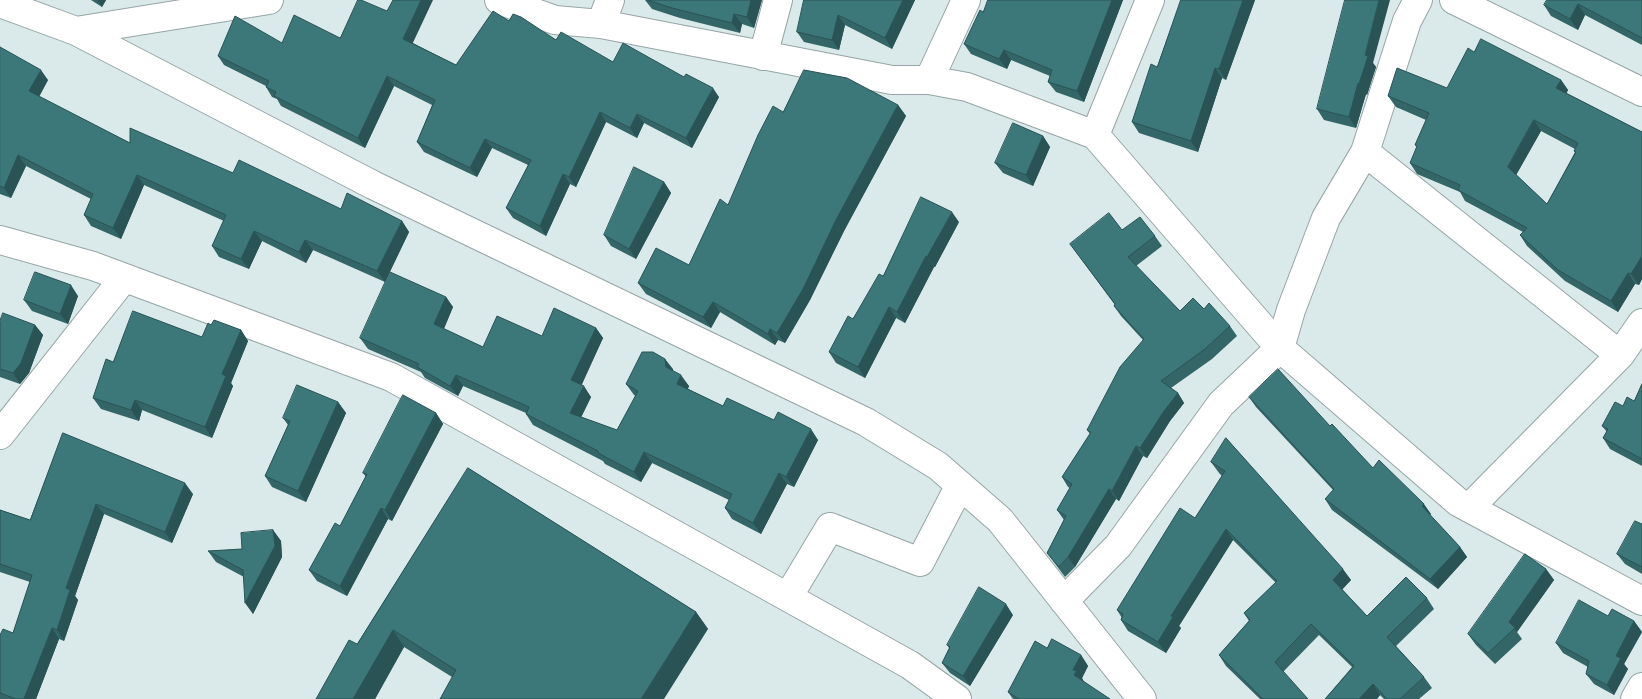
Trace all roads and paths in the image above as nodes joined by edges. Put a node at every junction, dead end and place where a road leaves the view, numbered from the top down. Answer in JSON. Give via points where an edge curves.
{"nodes":[{"id":1,"x":269,"y":0,"type":"edge"},
{"id":2,"x":500,"y":0,"type":"edge"},
{"id":3,"x":778,"y":0,"type":"edge"},
{"id":4,"x":966,"y":0,"type":"edge"},
{"id":5,"x":1150,"y":0,"type":"edge"},
{"id":6,"x":1418,"y":0,"type":"edge"},
{"id":7,"x":1454,"y":0,"type":"edge"},
{"id":8,"x":8,"y":3,"type":"edge"},
{"id":9,"x":606,"y":12,"type":"edge"},
{"id":10,"x":76,"y":31,"type":"junction"},
{"id":11,"x":763,"y":56,"type":"junction"},
{"id":12,"x":929,"y":80,"type":"junction"},
{"id":13,"x":1642,"y":92,"type":"edge"},
{"id":14,"x":1095,"y":135,"type":"junction"},
{"id":15,"x":1366,"y":152,"type":"junction"},
{"id":16,"x":0,"y":240,"type":"edge"},
{"id":17,"x":124,"y":278,"type":"junction"},
{"id":18,"x":1642,"y":323,"type":"edge"},
{"id":19,"x":1280,"y":348,"type":"junction"},
{"id":20,"x":1620,"y":355,"type":"junction"},
{"id":21,"x":0,"y":435,"type":"edge"},
{"id":22,"x":960,"y":484,"type":"junction"},
{"id":23,"x":1469,"y":508,"type":"junction"},
{"id":24,"x":788,"y":597,"type":"junction"},
{"id":25,"x":1064,"y":601,"type":"junction"},
{"id":26,"x":1642,"y":601,"type":"edge"},
{"id":27,"x":1642,"y":687,"type":"edge"},
{"id":28,"x":957,"y":699,"type":"edge"},
{"id":29,"x":1142,"y":699,"type":"edge"},
{"id":30,"x":1635,"y":699,"type":"edge"}],
"edges":[{"from":1,"to":10,"type":"street"},
{"from":2,"to":9,"type":"street","via":[[555,20]]},
{"from":3,"to":11,"type":"street"},
{"from":4,"to":12,"type":"street"},
{"from":5,"to":14,"type":"street"},
{"from":6,"to":15,"type":"street","via":[[1407,21]]},
{"from":7,"to":13,"type":"street"},
{"from":8,"to":10,"type":"street"},
{"from":9,"to":11,"type":"street"},
{"from":10,"to":22,"type":"street","via":[[373,185],[866,422],[938,466]]},
{"from":11,"to":12,"type":"street","via":[[892,80]]},
{"from":12,"to":14,"type":"street","via":[[967,87]]},
{"from":14,"to":19,"type":"street"},
{"from":15,"to":19,"type":"street","via":[[1326,218]]},
{"from":15,"to":20,"type":"street"},
{"from":16,"to":17,"type":"street"},
{"from":17,"to":21,"type":"street"},
{"from":17,"to":24,"type":"street","via":[[391,377]]},
{"from":18,"to":20,"type":"street"},
{"from":19,"to":23,"type":"street","via":[[1458,502]]},
{"from":19,"to":25,"type":"street","via":[[1221,404],[1118,546]]},
{"from":20,"to":23,"type":"street"},
{"from":22,"to":24,"type":"street","via":[[920,562],[830,526]]},
{"from":22,"to":25,"type":"street","via":[[1000,520]]},
{"from":23,"to":26,"type":"street"},
{"from":24,"to":28,"type":"street","via":[[910,665]]},
{"from":25,"to":29,"type":"street"},
{"from":27,"to":30,"type":"street"}]}
